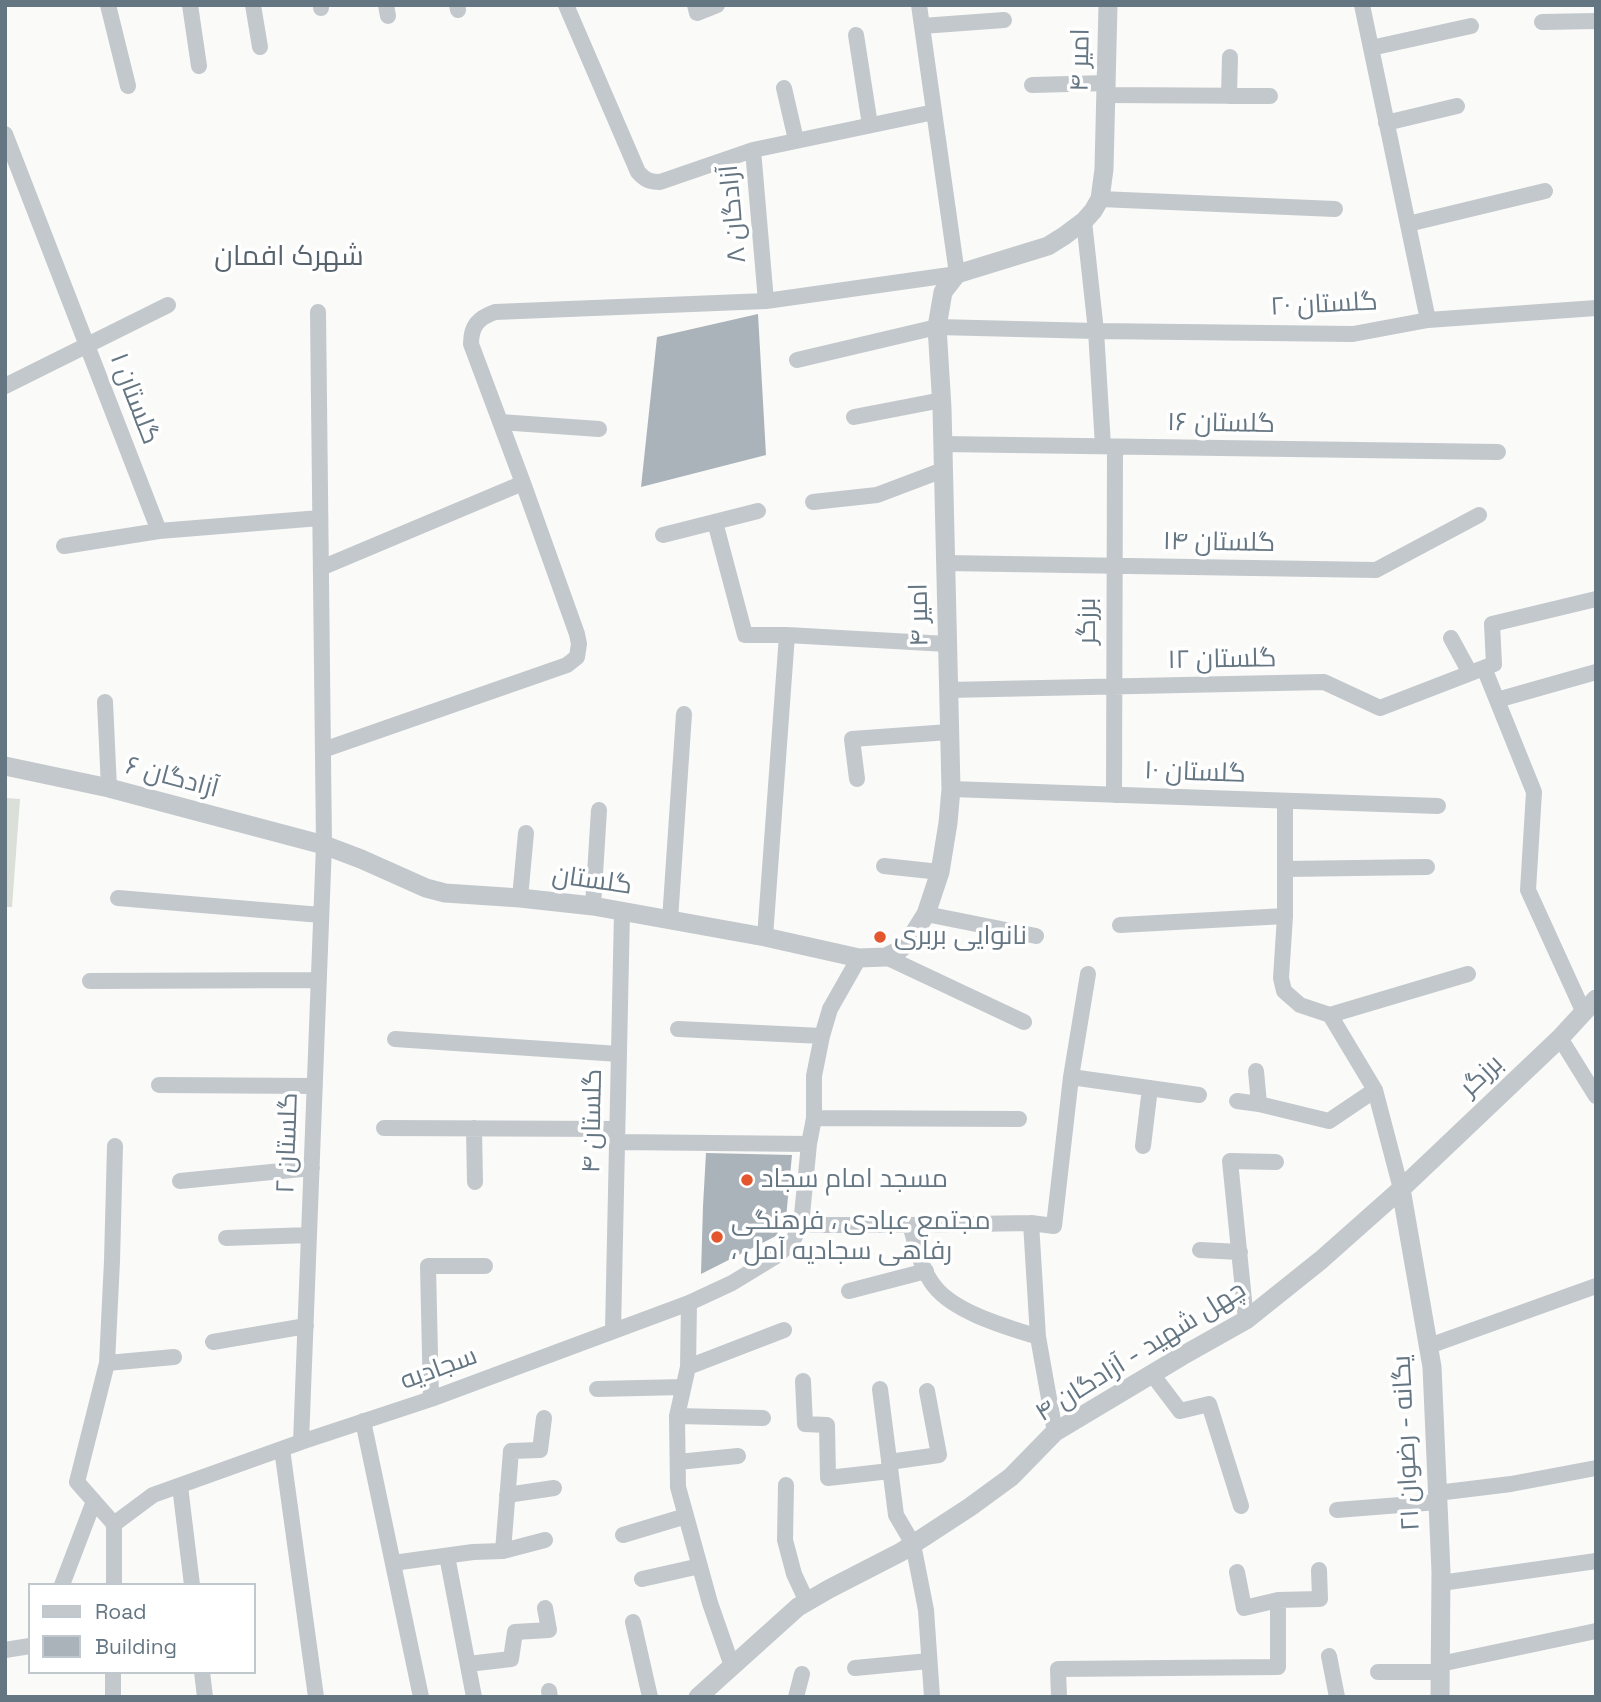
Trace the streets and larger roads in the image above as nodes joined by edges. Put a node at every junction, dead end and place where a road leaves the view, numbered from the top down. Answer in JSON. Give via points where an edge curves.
{"nodes":[{"id":1,"x":108,"y":5,"type":"edge"},
{"id":2,"x":190,"y":5,"type":"edge"},
{"id":3,"x":253,"y":5,"type":"edge"},
{"id":4,"x":566,"y":5,"type":"edge"},
{"id":5,"x":717,"y":5,"type":"edge"},
{"id":6,"x":919,"y":5,"type":"edge"},
{"id":7,"x":1108,"y":5,"type":"edge"},
{"id":8,"x":1362,"y":5,"type":"edge"},
{"id":9,"x":696,"y":9,"type":"edge"},
{"id":10,"x":1004,"y":20,"type":"dead end"},
{"id":11,"x":1596,"y":21,"type":"edge"},
{"id":12,"x":1542,"y":22,"type":"dead end"},
{"id":13,"x":922,"y":26,"type":"junction"},
{"id":14,"x":1471,"y":26,"type":"dead end"},
{"id":15,"x":856,"y":36,"type":"dead end"},
{"id":16,"x":260,"y":47,"type":"dead end"},
{"id":17,"x":1370,"y":48,"type":"junction"},
{"id":18,"x":1230,"y":57,"type":"dead end"},
{"id":19,"x":199,"y":66,"type":"dead end"},
{"id":20,"x":1032,"y":85,"type":"dead end"},
{"id":21,"x":128,"y":86,"type":"dead end"},
{"id":22,"x":785,"y":88,"type":"dead end"},
{"id":23,"x":1107,"y":89,"type":"junction"},
{"id":24,"x":1229,"y":96,"type":"junction"},
{"id":25,"x":1270,"y":96,"type":"dead end"},
{"id":26,"x":1457,"y":106,"type":"dead end"},
{"id":27,"x":934,"y":112,"type":"junction"},
{"id":28,"x":1386,"y":123,"type":"junction"},
{"id":29,"x":870,"y":125,"type":"junction"},
{"id":30,"x":5,"y":134,"type":"edge"},
{"id":31,"x":796,"y":140,"type":"junction"},
{"id":32,"x":753,"y":150,"type":"junction"},
{"id":33,"x":1545,"y":191,"type":"dead end"},
{"id":34,"x":1100,"y":199,"type":"junction"},
{"id":35,"x":1335,"y":209,"type":"dead end"},
{"id":36,"x":1084,"y":221,"type":"junction"},
{"id":37,"x":1408,"y":224,"type":"junction"},
{"id":38,"x":957,"y":274,"type":"junction"},
{"id":39,"x":766,"y":301,"type":"junction"},
{"id":40,"x":169,"y":305,"type":"dead end"},
{"id":41,"x":1596,"y":308,"type":"edge"},
{"id":42,"x":318,"y":312,"type":"dead end"},
{"id":43,"x":1428,"y":320,"type":"junction"},
{"id":44,"x":937,"y":327,"type":"junction"},
{"id":45,"x":1096,"y":331,"type":"junction"},
{"id":46,"x":87,"y":345,"type":"junction"},
{"id":47,"x":797,"y":360,"type":"dead end"},
{"id":48,"x":5,"y":386,"type":"edge"},
{"id":49,"x":942,"y":400,"type":"junction"},
{"id":50,"x":853,"y":417,"type":"dead end"},
{"id":51,"x":500,"y":422,"type":"junction"},
{"id":52,"x":599,"y":429,"type":"dead end"},
{"id":53,"x":943,"y":444,"type":"junction"},
{"id":54,"x":1109,"y":447,"type":"junction"},
{"id":55,"x":1498,"y":452,"type":"dead end"},
{"id":56,"x":943,"y":470,"type":"junction"},
{"id":57,"x":523,"y":483,"type":"junction"},
{"id":58,"x":813,"y":502,"type":"dead end"},
{"id":59,"x":758,"y":511,"type":"dead end"},
{"id":60,"x":1479,"y":515,"type":"dead end"},
{"id":61,"x":320,"y":518,"type":"junction"},
{"id":62,"x":715,"y":522,"type":"junction"},
{"id":63,"x":159,"y":531,"type":"junction"},
{"id":64,"x":663,"y":535,"type":"dead end"},
{"id":65,"x":64,"y":547,"type":"dead end"},
{"id":66,"x":945,"y":563,"type":"junction"},
{"id":67,"x":1114,"y":567,"type":"junction"},
{"id":68,"x":321,"y":568,"type":"junction"},
{"id":69,"x":1596,"y":599,"type":"edge"},
{"id":70,"x":787,"y":635,"type":"junction"},
{"id":71,"x":1451,"y":638,"type":"dead end"},
{"id":72,"x":947,"y":645,"type":"junction"},
{"id":73,"x":1477,"y":671,"type":"junction"},
{"id":74,"x":1596,"y":672,"type":"edge"},
{"id":75,"x":1114,"y":686,"type":"junction"},
{"id":76,"x":948,"y":690,"type":"junction"},
{"id":77,"x":1497,"y":700,"type":"junction"},
{"id":78,"x":105,"y":702,"type":"dead end"},
{"id":79,"x":684,"y":714,"type":"dead end"},
{"id":80,"x":949,"y":732,"type":"junction"},
{"id":81,"x":323,"y":750,"type":"junction"},
{"id":82,"x":5,"y":766,"type":"edge"},
{"id":83,"x":857,"y":779,"type":"dead end"},
{"id":84,"x":109,"y":788,"type":"junction"},
{"id":85,"x":951,"y":789,"type":"junction"},
{"id":86,"x":1114,"y":795,"type":"junction"},
{"id":87,"x":1285,"y":801,"type":"junction"},
{"id":88,"x":1438,"y":806,"type":"dead end"},
{"id":89,"x":599,"y":810,"type":"dead end"},
{"id":90,"x":526,"y":833,"type":"dead end"},
{"id":91,"x":324,"y":845,"type":"junction"},
{"id":92,"x":884,"y":866,"type":"dead end"},
{"id":93,"x":1427,"y":867,"type":"dead end"},
{"id":94,"x":1285,"y":869,"type":"junction"},
{"id":95,"x":940,"y":872,"type":"junction"},
{"id":96,"x":118,"y":898,"type":"dead end"},
{"id":97,"x":520,"y":898,"type":"junction"},
{"id":98,"x":593,"y":906,"type":"junction"},
{"id":99,"x":622,"y":912,"type":"junction"},
{"id":100,"x":926,"y":914,"type":"junction"},
{"id":101,"x":321,"y":915,"type":"junction"},
{"id":102,"x":1285,"y":916,"type":"junction"},
{"id":103,"x":670,"y":920,"type":"junction"},
{"id":104,"x":1120,"y":925,"type":"dead end"},
{"id":105,"x":1036,"y":936,"type":"dead end"},
{"id":106,"x":765,"y":937,"type":"junction"},
{"id":107,"x":887,"y":957,"type":"junction"},
{"id":108,"x":859,"y":958,"type":"junction"},
{"id":109,"x":1088,"y":974,"type":"dead end"},
{"id":110,"x":1468,"y":974,"type":"dead end"},
{"id":111,"x":319,"y":980,"type":"junction"},
{"id":112,"x":90,"y":981,"type":"dead end"},
{"id":113,"x":1590,"y":1006,"type":"edge"},
{"id":114,"x":1330,"y":1015,"type":"junction"},
{"id":115,"x":1024,"y":1022,"type":"dead end"},
{"id":116,"x":678,"y":1029,"type":"dead end"},
{"id":117,"x":822,"y":1036,"type":"junction"},
{"id":118,"x":1560,"y":1038,"type":"junction"},
{"id":119,"x":395,"y":1039,"type":"dead end"},
{"id":120,"x":619,"y":1054,"type":"junction"},
{"id":121,"x":1256,"y":1070,"type":"dead end"},
{"id":122,"x":1071,"y":1077,"type":"junction"},
{"id":123,"x":159,"y":1085,"type":"dead end"},
{"id":124,"x":315,"y":1086,"type":"junction"},
{"id":125,"x":1150,"y":1088,"type":"junction"},
{"id":126,"x":1375,"y":1090,"type":"junction"},
{"id":127,"x":1199,"y":1094,"type":"dead end"},
{"id":128,"x":1596,"y":1096,"type":"edge"},
{"id":129,"x":1237,"y":1101,"type":"dead end"},
{"id":130,"x":1259,"y":1104,"type":"junction"},
{"id":131,"x":814,"y":1118,"type":"junction"},
{"id":132,"x":1019,"y":1119,"type":"dead end"},
{"id":133,"x":384,"y":1128,"type":"dead end"},
{"id":134,"x":474,"y":1129,"type":"junction"},
{"id":135,"x":617,"y":1135,"type":"junction"},
{"id":136,"x":809,"y":1144,"type":"junction"},
{"id":137,"x":115,"y":1146,"type":"dead end"},
{"id":138,"x":1143,"y":1146,"type":"dead end"},
{"id":139,"x":1276,"y":1162,"type":"dead end"},
{"id":140,"x":312,"y":1168,"type":"junction"},
{"id":141,"x":180,"y":1181,"type":"dead end"},
{"id":142,"x":475,"y":1182,"type":"dead end"},
{"id":143,"x":1401,"y":1189,"type":"junction"},
{"id":144,"x":1031,"y":1223,"type":"junction"},
{"id":145,"x":801,"y":1225,"type":"junction"},
{"id":146,"x":910,"y":1225,"type":"junction"},
{"id":147,"x":309,"y":1235,"type":"junction"},
{"id":148,"x":226,"y":1238,"type":"dead end"},
{"id":149,"x":1200,"y":1250,"type":"dead end"},
{"id":150,"x":1240,"y":1252,"type":"junction"},
{"id":151,"x":485,"y":1266,"type":"dead end"},
{"id":152,"x":926,"y":1271,"type":"junction"},
{"id":153,"x":1596,"y":1286,"type":"edge"},
{"id":154,"x":849,"y":1291,"type":"dead end"},
{"id":155,"x":689,"y":1303,"type":"junction"},
{"id":156,"x":1246,"y":1320,"type":"junction"},
{"id":157,"x":306,"y":1326,"type":"junction"},
{"id":158,"x":783,"y":1330,"type":"dead end"},
{"id":159,"x":613,"y":1331,"type":"junction"},
{"id":160,"x":1038,"y":1338,"type":"junction"},
{"id":161,"x":213,"y":1342,"type":"dead end"},
{"id":162,"x":1429,"y":1346,"type":"junction"},
{"id":163,"x":174,"y":1357,"type":"dead end"},
{"id":164,"x":107,"y":1363,"type":"junction"},
{"id":165,"x":688,"y":1367,"type":"junction"},
{"id":166,"x":1152,"y":1374,"type":"junction"},
{"id":167,"x":803,"y":1381,"type":"dead end"},
{"id":168,"x":683,"y":1387,"type":"junction"},
{"id":169,"x":597,"y":1389,"type":"dead end"},
{"id":170,"x":880,"y":1389,"type":"dead end"},
{"id":171,"x":927,"y":1391,"type":"dead end"},
{"id":172,"x":431,"y":1399,"type":"junction"},
{"id":173,"x":677,"y":1416,"type":"junction"},
{"id":174,"x":544,"y":1418,"type":"dead end"},
{"id":175,"x":763,"y":1418,"type":"dead end"},
{"id":176,"x":363,"y":1422,"type":"junction"},
{"id":177,"x":1055,"y":1432,"type":"junction"},
{"id":178,"x":301,"y":1442,"type":"junction"},
{"id":179,"x":282,"y":1449,"type":"junction"},
{"id":180,"x":738,"y":1456,"type":"dead end"},
{"id":181,"x":678,"y":1462,"type":"junction"},
{"id":182,"x":890,"y":1467,"type":"junction"},
{"id":183,"x":1596,"y":1468,"type":"edge"},
{"id":184,"x":786,"y":1485,"type":"dead end"},
{"id":185,"x":180,"y":1486,"type":"junction"},
{"id":186,"x":554,"y":1488,"type":"dead end"},
{"id":187,"x":507,"y":1495,"type":"junction"},
{"id":188,"x":1438,"y":1497,"type":"junction"},
{"id":189,"x":94,"y":1502,"type":"junction"},
{"id":190,"x":1241,"y":1506,"type":"dead end"},
{"id":191,"x":1338,"y":1510,"type":"dead end"},
{"id":192,"x":686,"y":1516,"type":"junction"},
{"id":193,"x":114,"y":1524,"type":"junction"},
{"id":194,"x":623,"y":1535,"type":"dead end"},
{"id":195,"x":545,"y":1540,"type":"dead end"},
{"id":196,"x":913,"y":1544,"type":"junction"},
{"id":197,"x":502,"y":1550,"type":"junction"},
{"id":198,"x":447,"y":1556,"type":"junction"},
{"id":199,"x":1596,"y":1561,"type":"edge"},
{"id":200,"x":393,"y":1563,"type":"junction"},
{"id":201,"x":700,"y":1566,"type":"junction"},
{"id":202,"x":1318,"y":1570,"type":"dead end"},
{"id":203,"x":1237,"y":1572,"type":"dead end"},
{"id":204,"x":642,"y":1579,"type":"dead end"},
{"id":205,"x":63,"y":1583,"type":"edge"},
{"id":206,"x":114,"y":1583,"type":"edge"},
{"id":207,"x":192,"y":1583,"type":"edge"},
{"id":208,"x":1441,"y":1583,"type":"junction"},
{"id":209,"x":1278,"y":1600,"type":"junction"},
{"id":210,"x":807,"y":1602,"type":"junction"},
{"id":211,"x":545,"y":1608,"type":"dead end"},
{"id":212,"x":633,"y":1622,"type":"dead end"},
{"id":213,"x":1596,"y":1632,"type":"edge"},
{"id":214,"x":28,"y":1646,"type":"edge"},
{"id":215,"x":5,"y":1650,"type":"edge"},
{"id":216,"x":1329,"y":1656,"type":"dead end"},
{"id":217,"x":929,"y":1661,"type":"junction"},
{"id":218,"x":468,"y":1664,"type":"junction"},
{"id":219,"x":732,"y":1666,"type":"junction"},
{"id":220,"x":855,"y":1668,"type":"dead end"},
{"id":221,"x":1440,"y":1668,"type":"junction"},
{"id":222,"x":1378,"y":1672,"type":"dead end"},
{"id":223,"x":114,"y":1674,"type":"edge"},
{"id":224,"x":202,"y":1674,"type":"edge"},
{"id":225,"x":802,"y":1674,"type":"dead end"},
{"id":226,"x":708,"y":1694,"type":"edge"},
{"id":227,"x":113,"y":1697,"type":"edge"},
{"id":228,"x":205,"y":1697,"type":"edge"},
{"id":229,"x":316,"y":1697,"type":"edge"},
{"id":230,"x":421,"y":1697,"type":"edge"},
{"id":231,"x":474,"y":1697,"type":"edge"},
{"id":232,"x":650,"y":1697,"type":"edge"},
{"id":233,"x":796,"y":1697,"type":"edge"},
{"id":234,"x":932,"y":1697,"type":"edge"},
{"id":235,"x":1059,"y":1697,"type":"edge"},
{"id":236,"x":1337,"y":1697,"type":"edge"},
{"id":237,"x":1440,"y":1697,"type":"edge"}],
"edges":[{"from":1,"to":21,"type":"street"},
{"from":2,"to":19,"type":"street"},
{"from":3,"to":16,"type":"street"},
{"from":4,"to":32,"type":"street","name":"آزادگان ۸","via":[[644,178],[660,182]]},
{"from":5,"to":9,"type":"street"},
{"from":6,"to":13,"type":"street"},
{"from":7,"to":23,"type":"street","name":"امیر ۴"},
{"from":8,"to":17,"type":"street"},
{"from":10,"to":13,"type":"street"},
{"from":11,"to":12,"type":"street"},
{"from":13,"to":27,"type":"street"},
{"from":14,"to":17,"type":"street"},
{"from":15,"to":29,"type":"street"},
{"from":17,"to":28,"type":"street"},
{"from":18,"to":24,"type":"street"},
{"from":20,"to":23,"type":"street"},
{"from":22,"to":31,"type":"street"},
{"from":23,"to":24,"type":"street"},
{"from":23,"to":34,"type":"street","name":"امیر ۴"},
{"from":24,"to":25,"type":"street"},
{"from":26,"to":28,"type":"street"},
{"from":27,"to":29,"type":"street"},
{"from":27,"to":38,"type":"street"},
{"from":28,"to":37,"type":"street"},
{"from":29,"to":31,"type":"street"},
{"from":30,"to":46,"type":"street","name":"گلستان ۱"},
{"from":31,"to":32,"type":"street"},
{"from":32,"to":39,"type":"street","name":"آزادگان ۸"},
{"from":33,"to":37,"type":"street"},
{"from":34,"to":35,"type":"street"},
{"from":34,"to":36,"type":"street","name":"امیر ۴"},
{"from":36,"to":38,"type":"street","name":"امیر ۴","via":[[1048,246]]},
{"from":36,"to":45,"type":"street","name":"برزگر"},
{"from":37,"to":43,"type":"street"},
{"from":38,"to":39,"type":"street"},
{"from":38,"to":44,"type":"street","name":"امیر ۴","via":[[943,292]]},
{"from":39,"to":51,"type":"street","via":[[484,316],[474,325],[471,344]]},
{"from":40,"to":46,"type":"street"},
{"from":41,"to":43,"type":"street","name":"گلستان ۲۰"},
{"from":42,"to":61,"type":"street"},
{"from":43,"to":45,"type":"street","name":"گلستان ۲۰","via":[[1353,334]]},
{"from":44,"to":45,"type":"street","name":"گلستان ۲۰"},
{"from":44,"to":47,"type":"street","name":"گلستان ۲۰"},
{"from":44,"to":49,"type":"street","name":"امیر ۴"},
{"from":45,"to":54,"type":"street","name":"برزگر"},
{"from":46,"to":48,"type":"street"},
{"from":46,"to":63,"type":"street","name":"گلستان ۱"},
{"from":49,"to":50,"type":"street"},
{"from":49,"to":53,"type":"street","name":"امیر ۴"},
{"from":51,"to":52,"type":"street"},
{"from":51,"to":57,"type":"street"},
{"from":53,"to":54,"type":"street","name":"گلستان ۱۶"},
{"from":53,"to":56,"type":"street","name":"امیر ۴"},
{"from":54,"to":55,"type":"street","name":"گلستان ۱۶"},
{"from":54,"to":67,"type":"street","name":"برزگر"},
{"from":56,"to":58,"type":"street","via":[[877,495]]},
{"from":56,"to":66,"type":"street","name":"امیر ۴"},
{"from":57,"to":68,"type":"street"},
{"from":57,"to":81,"type":"street","via":[[577,634],[578,657],[567,665]]},
{"from":59,"to":62,"type":"street"},
{"from":60,"to":67,"type":"street","name":"گلستان ۱۴","via":[[1376,570]]},
{"from":61,"to":63,"type":"street"},
{"from":61,"to":68,"type":"street"},
{"from":62,"to":64,"type":"street"},
{"from":62,"to":70,"type":"street","via":[[745,635]]},
{"from":63,"to":65,"type":"street"},
{"from":66,"to":67,"type":"street","name":"گلستان ۱۴"},
{"from":66,"to":72,"type":"street","name":"امیر ۴"},
{"from":67,"to":75,"type":"street","name":"برزگر"},
{"from":68,"to":81,"type":"street"},
{"from":69,"to":73,"type":"street","via":[[1492,624],[1494,664]]},
{"from":70,"to":72,"type":"street"},
{"from":70,"to":106,"type":"street"},
{"from":71,"to":73,"type":"street"},
{"from":72,"to":76,"type":"street","name":"امیر ۴"},
{"from":73,"to":75,"type":"street","name":"گلستان ۱۲","via":[[1380,708],[1324,682]]},
{"from":73,"to":77,"type":"street"},
{"from":74,"to":77,"type":"street"},
{"from":75,"to":76,"type":"street","name":"گلستان ۱۲"},
{"from":75,"to":86,"type":"street","name":"برزگر"},
{"from":76,"to":80,"type":"street","name":"امیر ۴"},
{"from":77,"to":113,"type":"street","via":[[1534,792],[1528,890]]},
{"from":78,"to":84,"type":"street"},
{"from":79,"to":103,"type":"street"},
{"from":80,"to":83,"type":"street","via":[[852,739]]},
{"from":80,"to":85,"type":"street","name":"امیر ۴"},
{"from":81,"to":91,"type":"street"},
{"from":82,"to":84,"type":"street","name":"آزادگان ۶"},
{"from":84,"to":91,"type":"street","name":"آزادگان ۶"},
{"from":85,"to":86,"type":"street","name":"گلستان ۱۰"},
{"from":85,"to":95,"type":"street","name":"امیر ۴"},
{"from":86,"to":87,"type":"street","name":"گلستان ۱۰"},
{"from":87,"to":88,"type":"street","name":"گلستان ۱۰"},
{"from":87,"to":94,"type":"street"},
{"from":89,"to":98,"type":"street"},
{"from":90,"to":97,"type":"street"},
{"from":91,"to":97,"type":"street","name":"گلستان","via":[[426,888]]},
{"from":91,"to":101,"type":"street","name":"گلستان ۲"},
{"from":92,"to":95,"type":"street"},
{"from":93,"to":94,"type":"street"},
{"from":94,"to":102,"type":"street"},
{"from":95,"to":100,"type":"street","name":"امیر ۴"},
{"from":96,"to":101,"type":"street"},
{"from":97,"to":98,"type":"street","name":"گلستان"},
{"from":98,"to":99,"type":"street","name":"گلستان"},
{"from":99,"to":103,"type":"street","name":"گلستان"},
{"from":99,"to":120,"type":"street","name":"گلستان ۴"},
{"from":100,"to":105,"type":"street"},
{"from":100,"to":107,"type":"street","name":"امیر ۴","via":[[909,942]]},
{"from":101,"to":111,"type":"street","name":"گلستان ۲"},
{"from":102,"to":104,"type":"street"},
{"from":102,"to":114,"type":"street","via":[[1284,991],[1300,1005]]},
{"from":103,"to":106,"type":"street","name":"گلستان"},
{"from":106,"to":108,"type":"street","name":"گلستان"},
{"from":107,"to":108,"type":"street"},
{"from":107,"to":115,"type":"street"},
{"from":108,"to":117,"type":"street","via":[[830,1009]]},
{"from":109,"to":122,"type":"street"},
{"from":110,"to":114,"type":"street"},
{"from":111,"to":112,"type":"street"},
{"from":111,"to":124,"type":"street","name":"گلستان ۲"},
{"from":113,"to":118,"type":"street","name":"برزگر"},
{"from":114,"to":126,"type":"street"},
{"from":116,"to":117,"type":"street"},
{"from":117,"to":131,"type":"street","via":[[814,1076]]},
{"from":118,"to":128,"type":"street"},
{"from":118,"to":143,"type":"street","name":"برزگر"},
{"from":119,"to":120,"type":"street"},
{"from":120,"to":135,"type":"street","name":"گلستان ۴"},
{"from":121,"to":130,"type":"street"},
{"from":122,"to":125,"type":"street"},
{"from":122,"to":144,"type":"street","via":[[1054,1226]]},
{"from":123,"to":124,"type":"street"},
{"from":124,"to":140,"type":"street","name":"گلستان ۲"},
{"from":125,"to":127,"type":"street"},
{"from":125,"to":138,"type":"street"},
{"from":126,"to":130,"type":"street","via":[[1329,1121]]},
{"from":126,"to":143,"type":"street"},
{"from":129,"to":130,"type":"street"},
{"from":131,"to":132,"type":"street"},
{"from":131,"to":136,"type":"street"},
{"from":133,"to":134,"type":"street"},
{"from":134,"to":135,"type":"street"},
{"from":134,"to":142,"type":"street"},
{"from":135,"to":136,"type":"street"},
{"from":135,"to":159,"type":"street","name":"گلستان ۴"},
{"from":136,"to":145,"type":"street"},
{"from":137,"to":164,"type":"street"},
{"from":139,"to":150,"type":"street","via":[[1230,1161]]},
{"from":140,"to":141,"type":"street"},
{"from":140,"to":147,"type":"street","name":"گلستان ۲"},
{"from":143,"to":156,"type":"street","name":"چهل شهید - آزادگان ۴"},
{"from":143,"to":162,"type":"street","name":"یگانه - رضوان ۲۱"},
{"from":144,"to":146,"type":"street"},
{"from":144,"to":160,"type":"street"},
{"from":145,"to":146,"type":"street"},
{"from":145,"to":155,"type":"street","name":"سجادیه","via":[[778,1255]]},
{"from":146,"to":152,"type":"street"},
{"from":147,"to":148,"type":"street"},
{"from":147,"to":157,"type":"street","name":"گلستان ۲"},
{"from":149,"to":150,"type":"street"},
{"from":150,"to":156,"type":"street"},
{"from":151,"to":172,"type":"street","via":[[428,1266]]},
{"from":152,"to":154,"type":"street"},
{"from":152,"to":160,"type":"street","via":[[934,1286],[953,1303]]},
{"from":153,"to":162,"type":"street"},
{"from":155,"to":159,"type":"street","name":"سجادیه"},
{"from":155,"to":165,"type":"street"},
{"from":156,"to":166,"type":"street","name":"چهل شهید - آزادگان ۴"},
{"from":157,"to":161,"type":"street"},
{"from":157,"to":178,"type":"street","name":"گلستان ۲"},
{"from":158,"to":165,"type":"street"},
{"from":159,"to":172,"type":"street","name":"سجادیه"},
{"from":160,"to":177,"type":"street"},
{"from":162,"to":188,"type":"street","name":"یگانه - رضوان ۲۱"},
{"from":163,"to":164,"type":"street"},
{"from":164,"to":189,"type":"street","via":[[77,1482]]},
{"from":165,"to":168,"type":"street"},
{"from":166,"to":177,"type":"street","name":"چهل شهید - آزادگان ۴"},
{"from":166,"to":190,"type":"street","via":[[1180,1411],[1209,1404]]},
{"from":167,"to":182,"type":"street","via":[[805,1424],[827,1425],[828,1478]]},
{"from":168,"to":169,"type":"street"},
{"from":168,"to":173,"type":"street"},
{"from":170,"to":182,"type":"street"},
{"from":171,"to":182,"type":"street","via":[[939,1455]]},
{"from":172,"to":176,"type":"street","name":"سجادیه"},
{"from":173,"to":175,"type":"street"},
{"from":173,"to":181,"type":"street"},
{"from":174,"to":187,"type":"street","via":[[540,1450],[511,1451]]},
{"from":176,"to":178,"type":"street","name":"سجادیه"},
{"from":176,"to":200,"type":"street"},
{"from":177,"to":196,"type":"street","name":"چهل شهید - آزادگان ۴","via":[[1011,1477]]},
{"from":178,"to":179,"type":"street","name":"سجادیه"},
{"from":179,"to":185,"type":"street","name":"سجادیه"},
{"from":179,"to":229,"type":"street"},
{"from":180,"to":181,"type":"street"},
{"from":181,"to":192,"type":"street","via":[[678,1487]]},
{"from":182,"to":196,"type":"street","via":[[896,1515]]},
{"from":183,"to":188,"type":"street"},
{"from":184,"to":210,"type":"street","via":[[785,1540]]},
{"from":185,"to":193,"type":"street","name":"سجادیه","via":[[153,1495]]},
{"from":185,"to":207,"type":"street"},
{"from":186,"to":187,"type":"street"},
{"from":187,"to":197,"type":"street"},
{"from":188,"to":191,"type":"street"},
{"from":188,"to":208,"type":"street","name":"یگانه - رضوان ۲۱"},
{"from":189,"to":193,"type":"street"},
{"from":189,"to":205,"type":"street"},
{"from":192,"to":194,"type":"street"},
{"from":192,"to":201,"type":"street"},
{"from":193,"to":206,"type":"street"},
{"from":195,"to":197,"type":"street"},
{"from":196,"to":210,"type":"street","name":"چهل شهید - آزادگان ۴"},
{"from":196,"to":217,"type":"street","via":[[926,1610]]},
{"from":197,"to":198,"type":"street"},
{"from":198,"to":200,"type":"street"},
{"from":198,"to":218,"type":"street"},
{"from":199,"to":208,"type":"street"},
{"from":200,"to":230,"type":"street"},
{"from":201,"to":204,"type":"street"},
{"from":201,"to":219,"type":"street"},
{"from":202,"to":209,"type":"street","via":[[1320,1599]]},
{"from":203,"to":209,"type":"street","via":[[1244,1608]]},
{"from":208,"to":221,"type":"street","name":"یگانه - رضوان ۲۱"},
{"from":209,"to":235,"type":"street","via":[[1278,1667],[1058,1669]]},
{"from":210,"to":219,"type":"street","name":"چهل شهید - آزادگان ۴"},
{"from":211,"to":218,"type":"street","via":[[549,1630],[515,1632],[511,1658]]},
{"from":212,"to":232,"type":"street"},
{"from":213,"to":221,"type":"street"},
{"from":214,"to":215,"type":"street"},
{"from":216,"to":236,"type":"street"},
{"from":217,"to":220,"type":"street"},
{"from":217,"to":234,"type":"street"},
{"from":218,"to":231,"type":"street"},
{"from":219,"to":226,"type":"street","name":"چهل شهید - آزادگان ۴"},
{"from":221,"to":222,"type":"street"},
{"from":221,"to":237,"type":"street","name":"یگانه - رضوان ۲۱"},
{"from":223,"to":227,"type":"street"},
{"from":224,"to":228,"type":"street"},
{"from":225,"to":233,"type":"street"}]}
